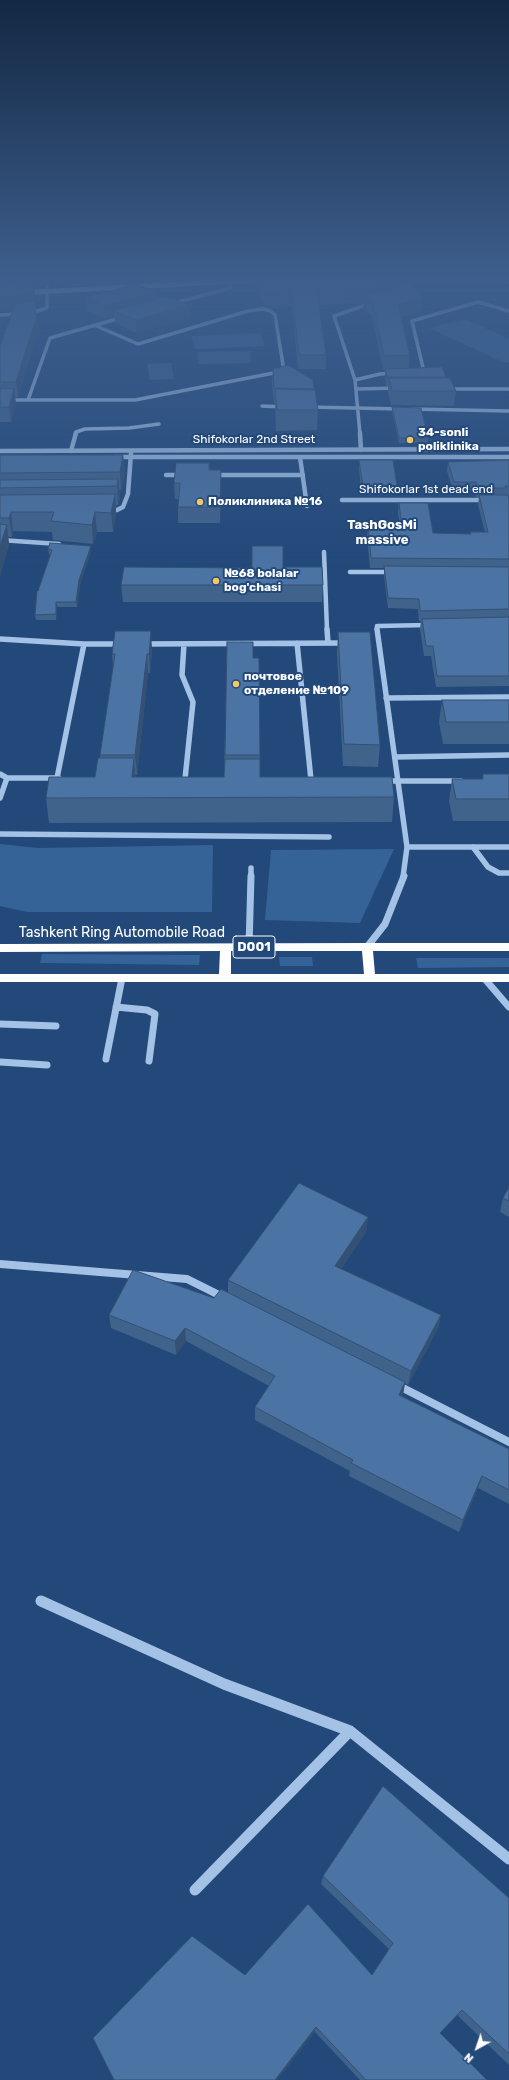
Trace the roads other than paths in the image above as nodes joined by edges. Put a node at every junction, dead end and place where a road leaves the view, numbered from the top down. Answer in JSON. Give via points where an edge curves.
{"nodes":[{"id":1,"x":36,"y":376,"type":"edge"},
{"id":2,"x":258,"y":376,"type":"edge"},
{"id":3,"x":354,"y":376,"type":"edge"},
{"id":4,"x":371,"y":376,"type":"edge"},
{"id":5,"x":355,"y":380,"type":"junction"},
{"id":6,"x":406,"y":388,"type":"edge"},
{"id":7,"x":356,"y":389,"type":"junction"},
{"id":8,"x":437,"y":389,"type":"edge"},
{"id":9,"x":509,"y":389,"type":"edge"},
{"id":10,"x":0,"y":400,"type":"edge"},
{"id":11,"x":28,"y":400,"type":"junction"},
{"id":12,"x":262,"y":406,"type":"dead end"},
{"id":13,"x":286,"y":407,"type":"edge"},
{"id":14,"x":302,"y":407,"type":"edge"},
{"id":15,"x":357,"y":409,"type":"junction"},
{"id":16,"x":509,"y":411,"type":"edge"},
{"id":17,"x":159,"y":424,"type":"dead end"},
{"id":18,"x":509,"y":449,"type":"edge"},
{"id":19,"x":131,"y":450,"type":"junction"},
{"id":20,"x":361,"y":450,"type":"junction"},
{"id":21,"x":0,"y":451,"type":"edge"},
{"id":22,"x":71,"y":451,"type":"junction"},
{"id":23,"x":108,"y":457,"type":"edge"},
{"id":24,"x":131,"y":457,"type":"junction"},
{"id":25,"x":196,"y":457,"type":"junction"},
{"id":26,"x":300,"y":457,"type":"junction"},
{"id":27,"x":509,"y":457,"type":"edge"},
{"id":28,"x":197,"y":463,"type":"edge"},
{"id":29,"x":166,"y":474,"type":"dead end"},
{"id":30,"x":188,"y":475,"type":"edge"},
{"id":31,"x":210,"y":475,"type":"edge"},
{"id":32,"x":303,"y":475,"type":"junction"},
{"id":33,"x":121,"y":494,"type":"edge"},
{"id":34,"x":128,"y":494,"type":"junction"},
{"id":35,"x":342,"y":500,"type":"dead end"},
{"id":36,"x":493,"y":500,"type":"edge"},
{"id":37,"x":307,"y":506,"type":"dead end"},
{"id":38,"x":101,"y":510,"type":"edge"},
{"id":39,"x":0,"y":540,"type":"edge"},
{"id":40,"x":68,"y":545,"type":"edge"},
{"id":41,"x":324,"y":552,"type":"dead end"},
{"id":42,"x":350,"y":572,"type":"dead end"},
{"id":43,"x":398,"y":572,"type":"edge"},
{"id":44,"x":439,"y":625,"type":"edge"},
{"id":45,"x":0,"y":639,"type":"edge"},
{"id":46,"x":372,"y":642,"type":"edge"},
{"id":47,"x":379,"y":642,"type":"junction"},
{"id":48,"x":297,"y":643,"type":"junction"},
{"id":49,"x":328,"y":643,"type":"junction"},
{"id":50,"x":350,"y":643,"type":"edge"},
{"id":51,"x":84,"y":644,"type":"junction"},
{"id":52,"x":130,"y":644,"type":"edge"},
{"id":53,"x":138,"y":644,"type":"edge"},
{"id":54,"x":184,"y":644,"type":"junction"},
{"id":55,"x":509,"y":697,"type":"edge"},
{"id":56,"x":386,"y":698,"type":"junction"},
{"id":57,"x":509,"y":755,"type":"edge"},
{"id":58,"x":395,"y":757,"type":"junction"},
{"id":59,"x":0,"y":774,"type":"edge"},
{"id":60,"x":7,"y":778,"type":"junction"},
{"id":61,"x":57,"y":778,"type":"junction"},
{"id":62,"x":65,"y":778,"type":"edge"},
{"id":63,"x":177,"y":779,"type":"edge"},
{"id":64,"x":185,"y":779,"type":"junction"},
{"id":65,"x":193,"y":779,"type":"edge"},
{"id":66,"x":303,"y":780,"type":"edge"},
{"id":67,"x":311,"y":780,"type":"junction"},
{"id":68,"x":319,"y":780,"type":"edge"},
{"id":69,"x":374,"y":781,"type":"edge"},
{"id":70,"x":398,"y":781,"type":"junction"},
{"id":71,"x":469,"y":781,"type":"edge"},
{"id":72,"x":0,"y":798,"type":"edge"},
{"id":73,"x":0,"y":834,"type":"edge"},
{"id":74,"x":329,"y":837,"type":"dead end"},
{"id":75,"x":407,"y":847,"type":"junction"},
{"id":76,"x":473,"y":847,"type":"junction"},
{"id":77,"x":509,"y":847,"type":"edge"},
{"id":78,"x":251,"y":868,"type":"dead end"},
{"id":79,"x":509,"y":873,"type":"edge"},
{"id":80,"x":226,"y":947,"type":"junction"},
{"id":81,"x":249,"y":947,"type":"junction"},
{"id":82,"x":367,"y":947,"type":"junction"},
{"id":83,"x":509,"y":947,"type":"edge"},
{"id":84,"x":0,"y":948,"type":"edge"},
{"id":85,"x":0,"y":978,"type":"edge"},
{"id":86,"x":122,"y":978,"type":"junction"},
{"id":87,"x":225,"y":978,"type":"junction"},
{"id":88,"x":370,"y":978,"type":"junction"},
{"id":89,"x":484,"y":978,"type":"junction"},
{"id":90,"x":509,"y":978,"type":"edge"},
{"id":91,"x":116,"y":1007,"type":"junction"},
{"id":92,"x":509,"y":1007,"type":"edge"},
{"id":93,"x":0,"y":1024,"type":"edge"},
{"id":94,"x":56,"y":1026,"type":"dead end"},
{"id":95,"x":106,"y":1059,"type":"dead end"},
{"id":96,"x":149,"y":1061,"type":"dead end"},
{"id":97,"x":0,"y":1062,"type":"edge"},
{"id":98,"x":47,"y":1065,"type":"dead end"},
{"id":99,"x":0,"y":1264,"type":"edge"},
{"id":100,"x":236,"y":1304,"type":"edge"},
{"id":101,"x":390,"y":1382,"type":"edge"},
{"id":102,"x":509,"y":1442,"type":"edge"},
{"id":103,"x":41,"y":1601,"type":"dead end"},
{"id":104,"x":350,"y":1732,"type":"junction"},
{"id":105,"x":509,"y":1859,"type":"edge"},
{"id":106,"x":195,"y":1890,"type":"dead end"}],
"edges":[{"from":1,"to":11,"type":"street"},
{"from":2,"to":11,"type":"street","via":[[135,400]]},
{"from":3,"to":5,"type":"street"},
{"from":4,"to":5,"type":"street"},
{"from":5,"to":7,"type":"street"},
{"from":6,"to":7,"type":"street"},
{"from":7,"to":15,"type":"street"},
{"from":8,"to":9,"type":"street"},
{"from":10,"to":11,"type":"street"},
{"from":12,"to":13,"type":"street"},
{"from":14,"to":15,"type":"street"},
{"from":15,"to":16,"type":"street"},
{"from":15,"to":20,"type":"street"},
{"from":17,"to":22,"type":"street","via":[[85,429],[76,432]]},
{"from":18,"to":20,"type":"street","name":"Shifokorlar 2nd Street"},
{"from":19,"to":20,"type":"street","name":"Shifokorlar 2nd Street"},
{"from":19,"to":22,"type":"street","name":"Shifokorlar 2nd Street"},
{"from":19,"to":24,"type":"street"},
{"from":21,"to":22,"type":"street","name":"Shifokorlar 2nd Street"},
{"from":23,"to":24,"type":"street","name":"Shifokorlar 2nd Street"},
{"from":24,"to":25,"type":"street","name":"Shifokorlar 2nd Street"},
{"from":24,"to":34,"type":"street"},
{"from":25,"to":26,"type":"street","name":"Shifokorlar 2nd Street"},
{"from":25,"to":28,"type":"street"},
{"from":26,"to":27,"type":"street","name":"Shifokorlar 2nd Street"},
{"from":26,"to":32,"type":"street"},
{"from":29,"to":30,"type":"street"},
{"from":31,"to":32,"type":"street"},
{"from":32,"to":37,"type":"street"},
{"from":33,"to":34,"type":"street"},
{"from":34,"to":38,"type":"street","via":[[120,509]]},
{"from":35,"to":36,"type":"street","name":"Shifokorlar 1st dead end"},
{"from":39,"to":40,"type":"street"},
{"from":41,"to":49,"type":"street"},
{"from":42,"to":43,"type":"street"},
{"from":44,"to":47,"type":"street","via":[[377,626]]},
{"from":45,"to":51,"type":"street"},
{"from":46,"to":47,"type":"street"},
{"from":47,"to":56,"type":"street"},
{"from":48,"to":49,"type":"street"},
{"from":48,"to":54,"type":"street"},
{"from":48,"to":67,"type":"street"},
{"from":49,"to":50,"type":"street"},
{"from":51,"to":52,"type":"street"},
{"from":51,"to":61,"type":"street"},
{"from":53,"to":54,"type":"street"},
{"from":54,"to":64,"type":"street","via":[[182,675],[193,702]]},
{"from":55,"to":56,"type":"street"},
{"from":56,"to":58,"type":"street"},
{"from":57,"to":58,"type":"street"},
{"from":58,"to":70,"type":"street"},
{"from":59,"to":60,"type":"street"},
{"from":60,"to":61,"type":"street"},
{"from":60,"to":72,"type":"street"},
{"from":61,"to":62,"type":"street"},
{"from":63,"to":64,"type":"street"},
{"from":64,"to":65,"type":"street"},
{"from":66,"to":67,"type":"street"},
{"from":67,"to":68,"type":"street"},
{"from":69,"to":70,"type":"street"},
{"from":70,"to":71,"type":"street"},
{"from":70,"to":75,"type":"street"},
{"from":73,"to":74,"type":"street"},
{"from":75,"to":76,"type":"street"},
{"from":75,"to":82,"type":"street","via":[[403,880],[385,924]]},
{"from":76,"to":77,"type":"street"},
{"from":76,"to":79,"type":"street","via":[[488,867],[498,873]]},
{"from":78,"to":81,"type":"street"},
{"from":80,"to":81,"type":"highway","name":"Tashkent Ring Automobile Road","number":"D001"},
{"from":80,"to":84,"type":"highway","name":"Tashkent Ring Automobile Road","number":"D001"},
{"from":80,"to":87,"type":"highway"},
{"from":81,"to":82,"type":"highway","name":"Tashkent Ring Automobile Road","number":"D001"},
{"from":82,"to":83,"type":"highway","name":"Tashkent Ring Automobile Road","number":"D001"},
{"from":82,"to":88,"type":"highway"},
{"from":85,"to":86,"type":"highway","number":"D001"},
{"from":86,"to":87,"type":"highway","number":"D001"},
{"from":86,"to":91,"type":"street"},
{"from":87,"to":88,"type":"highway","number":"D001"},
{"from":88,"to":89,"type":"highway","number":"D001"},
{"from":89,"to":90,"type":"highway","number":"D001"},
{"from":89,"to":92,"type":"street"},
{"from":91,"to":95,"type":"street"},
{"from":91,"to":96,"type":"street","via":[[147,1010],[155,1014]]},
{"from":93,"to":94,"type":"street"},
{"from":97,"to":98,"type":"street"},
{"from":99,"to":100,"type":"street","via":[[187,1279]]},
{"from":101,"to":102,"type":"street"},
{"from":103,"to":104,"type":"street","via":[[224,1684]]},
{"from":104,"to":105,"type":"street"},
{"from":104,"to":106,"type":"street"}]}
